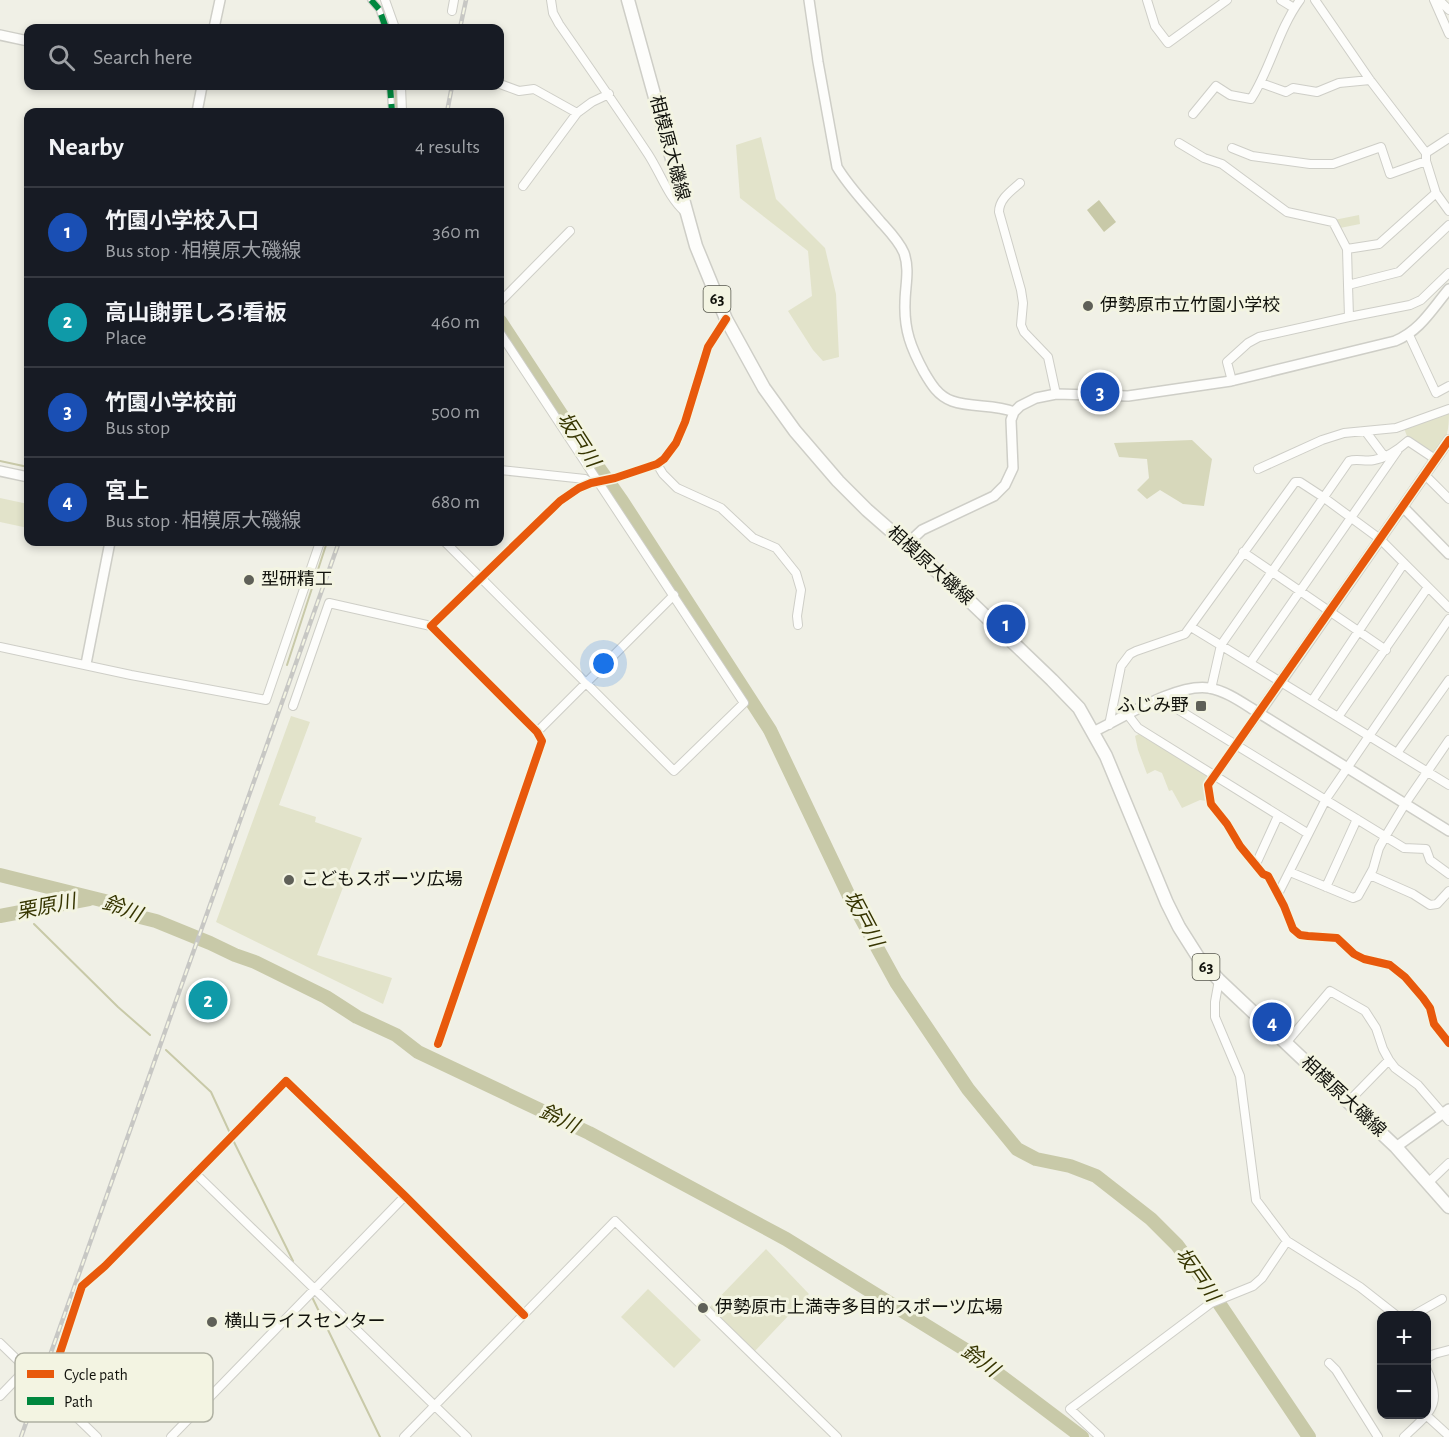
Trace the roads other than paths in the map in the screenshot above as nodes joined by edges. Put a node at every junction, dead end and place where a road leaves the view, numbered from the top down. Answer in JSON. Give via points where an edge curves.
{"nodes":[{"id":1,"x":220,"y":0,"type":"edge"},
{"id":2,"x":371,"y":0,"type":"edge"},
{"id":3,"x":385,"y":0,"type":"edge"},
{"id":4,"x":454,"y":0,"type":"edge"},
{"id":5,"x":551,"y":0,"type":"edge"},
{"id":6,"x":628,"y":0,"type":"edge"},
{"id":7,"x":809,"y":0,"type":"edge"},
{"id":8,"x":1147,"y":0,"type":"edge"},
{"id":9,"x":1227,"y":0,"type":"edge"},
{"id":10,"x":1281,"y":0,"type":"edge"},
{"id":11,"x":1300,"y":0,"type":"edge"},
{"id":12,"x":1315,"y":0,"type":"edge"},
{"id":13,"x":1434,"y":0,"type":"edge"},
{"id":14,"x":1439,"y":0,"type":"edge"},
{"id":15,"x":1294,"y":8,"type":"junction"},
{"id":16,"x":1449,"y":10,"type":"edge"},
{"id":17,"x":452,"y":11,"type":"dead end"},
{"id":18,"x":215,"y":24,"type":"edge"},
{"id":19,"x":385,"y":24,"type":"edge"},
{"id":20,"x":394,"y":24,"type":"edge"},
{"id":21,"x":1449,"y":34,"type":"edge"},
{"id":22,"x":0,"y":35,"type":"edge"},
{"id":23,"x":24,"y":39,"type":"edge"},
{"id":24,"x":1370,"y":80,"type":"junction"},
{"id":25,"x":1261,"y":83,"type":"junction"},
{"id":26,"x":504,"y":85,"type":"edge"},
{"id":27,"x":201,"y":90,"type":"edge"},
{"id":28,"x":390,"y":90,"type":"edge"},
{"id":29,"x":400,"y":90,"type":"edge"},
{"id":30,"x":609,"y":94,"type":"junction"},
{"id":31,"x":198,"y":108,"type":"edge"},
{"id":32,"x":392,"y":108,"type":"edge"},
{"id":33,"x":402,"y":108,"type":"edge"},
{"id":34,"x":577,"y":113,"type":"junction"},
{"id":35,"x":1193,"y":114,"type":"dead end"},
{"id":36,"x":1449,"y":138,"type":"edge"},
{"id":37,"x":1179,"y":143,"type":"dead end"},
{"id":38,"x":1232,"y":148,"type":"dead end"},
{"id":39,"x":1426,"y":157,"type":"junction"},
{"id":40,"x":1020,"y":183,"type":"dead end"},
{"id":41,"x":523,"y":186,"type":"dead end"},
{"id":42,"x":1436,"y":193,"type":"junction"},
{"id":43,"x":1449,"y":212,"type":"edge"},
{"id":44,"x":687,"y":214,"type":"junction"},
{"id":45,"x":1449,"y":225,"type":"edge"},
{"id":46,"x":570,"y":231,"type":"dead end"},
{"id":47,"x":1347,"y":249,"type":"junction"},
{"id":48,"x":1449,"y":273,"type":"edge"},
{"id":49,"x":1348,"y":285,"type":"junction"},
{"id":50,"x":1449,"y":289,"type":"edge"},
{"id":51,"x":504,"y":298,"type":"edge"},
{"id":52,"x":1349,"y":317,"type":"junction"},
{"id":53,"x":726,"y":319,"type":"junction"},
{"id":54,"x":1409,"y":335,"type":"junction"},
{"id":55,"x":504,"y":339,"type":"edge"},
{"id":56,"x":1232,"y":381,"type":"junction"},
{"id":57,"x":1449,"y":386,"type":"edge"},
{"id":58,"x":1056,"y":393,"type":"junction"},
{"id":59,"x":1449,"y":410,"type":"edge"},
{"id":60,"x":1014,"y":412,"type":"junction"},
{"id":61,"x":1366,"y":432,"type":"junction"},
{"id":62,"x":1449,"y":440,"type":"edge"},
{"id":63,"x":1399,"y":449,"type":"junction"},
{"id":64,"x":1384,"y":456,"type":"junction"},
{"id":65,"x":1435,"y":459,"type":"junction"},
{"id":66,"x":657,"y":464,"type":"junction"},
{"id":67,"x":1258,"y":469,"type":"dead end"},
{"id":68,"x":504,"y":470,"type":"edge"},
{"id":69,"x":0,"y":471,"type":"edge"},
{"id":70,"x":1425,"y":475,"type":"junction"},
{"id":71,"x":24,"y":476,"type":"edge"},
{"id":72,"x":595,"y":483,"type":"junction"},
{"id":73,"x":1323,"y":497,"type":"junction"},
{"id":74,"x":1449,"y":499,"type":"edge"},
{"id":75,"x":1403,"y":507,"type":"junction"},
{"id":76,"x":1351,"y":517,"type":"junction"},
{"id":77,"x":1380,"y":539,"type":"junction"},
{"id":78,"x":907,"y":544,"type":"junction"},
{"id":79,"x":109,"y":546,"type":"edge"},
{"id":80,"x":319,"y":546,"type":"edge"},
{"id":81,"x":449,"y":546,"type":"edge"},
{"id":82,"x":1243,"y":552,"type":"junction"},
{"id":83,"x":1449,"y":554,"type":"edge"},
{"id":84,"x":1404,"y":563,"type":"junction"},
{"id":85,"x":1272,"y":572,"type":"junction"},
{"id":86,"x":482,"y":578,"type":"junction"},
{"id":87,"x":1428,"y":587,"type":"junction"},
{"id":88,"x":1300,"y":591,"type":"junction"},
{"id":89,"x":674,"y":596,"type":"junction"},
{"id":90,"x":1449,"y":608,"type":"edge"},
{"id":91,"x":1329,"y":612,"type":"junction"},
{"id":92,"x":1449,"y":619,"type":"edge"},
{"id":93,"x":798,"y":625,"type":"dead end"},
{"id":94,"x":431,"y":626,"type":"junction"},
{"id":95,"x":1191,"y":627,"type":"junction"},
{"id":96,"x":1358,"y":632,"type":"junction"},
{"id":97,"x":1221,"y":645,"type":"junction"},
{"id":98,"x":0,"y":647,"type":"edge"},
{"id":99,"x":1386,"y":650,"type":"junction"},
{"id":100,"x":1250,"y":663,"type":"junction"},
{"id":101,"x":86,"y":664,"type":"junction"},
{"id":102,"x":1449,"y":680,"type":"edge"},
{"id":103,"x":586,"y":682,"type":"junction"},
{"id":104,"x":1280,"y":682,"type":"junction"},
{"id":105,"x":1212,"y":688,"type":"junction"},
{"id":106,"x":1161,"y":699,"type":"junction"},
{"id":107,"x":1312,"y":701,"type":"junction"},
{"id":108,"x":293,"y":706,"type":"dead end"},
{"id":109,"x":1259,"y":713,"type":"junction"},
{"id":110,"x":1128,"y":715,"type":"junction"},
{"id":111,"x":1338,"y":717,"type":"junction"},
{"id":112,"x":1109,"y":725,"type":"junction"},
{"id":113,"x":537,"y":732,"type":"junction"},
{"id":114,"x":1093,"y":732,"type":"junction"},
{"id":115,"x":1368,"y":735,"type":"junction"},
{"id":116,"x":1449,"y":740,"type":"edge"},
{"id":117,"x":1236,"y":745,"type":"junction"},
{"id":118,"x":1397,"y":753,"type":"junction"},
{"id":119,"x":1347,"y":768,"type":"junction"},
{"id":120,"x":1427,"y":772,"type":"junction"},
{"id":121,"x":1215,"y":776,"type":"junction"},
{"id":122,"x":1449,"y":786,"type":"edge"},
{"id":123,"x":1326,"y":799,"type":"junction"},
{"id":124,"x":1405,"y":804,"type":"junction"},
{"id":125,"x":1278,"y":816,"type":"junction"},
{"id":126,"x":1357,"y":819,"type":"junction"},
{"id":127,"x":1449,"y":831,"type":"edge"},
{"id":128,"x":1307,"y":833,"type":"junction"},
{"id":129,"x":1385,"y":837,"type":"junction"},
{"id":130,"x":1256,"y":864,"type":"junction"},
{"id":131,"x":1290,"y":872,"type":"junction"},
{"id":132,"x":1449,"y":874,"type":"edge"},
{"id":133,"x":1370,"y":875,"type":"junction"},
{"id":134,"x":1326,"y":887,"type":"junction"},
{"id":135,"x":1449,"y":891,"type":"edge"},
{"id":136,"x":1278,"y":894,"type":"junction"},
{"id":137,"x":1220,"y":980,"type":"junction"},
{"id":138,"x":1448,"y":1040,"type":"edge"},
{"id":139,"x":1286,"y":1043,"type":"junction"},
{"id":140,"x":438,"y":1044,"type":"dead end"},
{"id":141,"x":1389,"y":1060,"type":"junction"},
{"id":142,"x":1348,"y":1102,"type":"junction"},
{"id":143,"x":1447,"y":1115,"type":"edge"},
{"id":144,"x":1396,"y":1147,"type":"junction"},
{"id":145,"x":1449,"y":1163,"type":"edge"},
{"id":146,"x":195,"y":1173,"type":"junction"},
{"id":147,"x":1429,"y":1182,"type":"junction"},
{"id":148,"x":405,"y":1196,"type":"junction"},
{"id":149,"x":1449,"y":1207,"type":"edge"},
{"id":150,"x":1287,"y":1241,"type":"junction"},
{"id":151,"x":314,"y":1290,"type":"junction"},
{"id":152,"x":1442,"y":1299,"type":"dead end"},
{"id":153,"x":1391,"y":1311,"type":"edge"},
{"id":154,"x":1421,"y":1311,"type":"edge"},
{"id":155,"x":524,"y":1315,"type":"junction"},
{"id":156,"x":0,"y":1343,"type":"edge"},
{"id":157,"x":1449,"y":1350,"type":"edge"},
{"id":158,"x":60,"y":1353,"type":"edge"},
{"id":159,"x":1431,"y":1356,"type":"edge"},
{"id":160,"x":15,"y":1357,"type":"edge"},
{"id":161,"x":1329,"y":1363,"type":"dead end"},
{"id":162,"x":1431,"y":1379,"type":"edge"},
{"id":163,"x":15,"y":1381,"type":"edge"},
{"id":164,"x":213,"y":1394,"type":"edge"},
{"id":165,"x":0,"y":1396,"type":"edge"},
{"id":166,"x":435,"y":1406,"type":"junction"},
{"id":167,"x":1431,"y":1409,"type":"edge"},
{"id":168,"x":1422,"y":1419,"type":"edge"},
{"id":169,"x":1430,"y":1419,"type":"edge"},
{"id":170,"x":82,"y":1422,"type":"edge"},
{"id":171,"x":186,"y":1422,"type":"edge"},
{"id":172,"x":1449,"y":1436,"type":"edge"},
{"id":173,"x":97,"y":1437,"type":"edge"},
{"id":174,"x":171,"y":1437,"type":"edge"},
{"id":175,"x":404,"y":1437,"type":"edge"},
{"id":176,"x":467,"y":1437,"type":"edge"},
{"id":177,"x":837,"y":1437,"type":"edge"},
{"id":178,"x":1100,"y":1437,"type":"edge"},
{"id":179,"x":1378,"y":1437,"type":"edge"},
{"id":180,"x":1404,"y":1437,"type":"edge"}],
"edges":[{"from":1,"to":18,"type":"street"},
{"from":2,"to":19,"type":"street"},
{"from":3,"to":20,"type":"street"},
{"from":4,"to":17,"type":"street"},
{"from":5,"to":30,"type":"street","via":[[559,24]]},
{"from":6,"to":44,"type":"main road","name":"相模原大磯線","number":"63"},
{"from":7,"to":60,"type":"street","via":[[837,167],[903,250],[908,274],[904,319],[912,350],[942,396]]},
{"from":8,"to":9,"type":"street","via":[[1155,26],[1168,43]]},
{"from":10,"to":15,"type":"street"},
{"from":11,"to":15,"type":"street"},
{"from":12,"to":24,"type":"street"},
{"from":13,"to":21,"type":"street"},
{"from":14,"to":16,"type":"street"},
{"from":15,"to":25,"type":"street"},
{"from":22,"to":23,"type":"street"},
{"from":24,"to":25,"type":"street","via":[[1339,83],[1317,92],[1293,88],[1286,92]]},
{"from":24,"to":39,"type":"street"},
{"from":25,"to":35,"type":"street","via":[[1251,99],[1216,86]]},
{"from":26,"to":34,"type":"street","via":[[519,91],[534,89]]},
{"from":27,"to":31,"type":"street"},
{"from":28,"to":32,"type":"street"},
{"from":29,"to":33,"type":"street"},
{"from":30,"to":34,"type":"street"},
{"from":30,"to":44,"type":"street","via":[[662,176],[674,202]]},
{"from":34,"to":41,"type":"street"},
{"from":36,"to":39,"type":"street"},
{"from":37,"to":47,"type":"street","via":[[1222,164],[1287,212],[1333,222]]},
{"from":38,"to":39,"type":"street","via":[[1252,156],[1322,164],[1344,161],[1381,147],[1390,174]]},
{"from":39,"to":42,"type":"street"},
{"from":40,"to":58,"type":"street","via":[[1003,199],[999,212],[1021,291],[1021,325],[1048,357]]},
{"from":42,"to":43,"type":"street"},
{"from":42,"to":47,"type":"street","via":[[1379,244]]},
{"from":44,"to":53,"type":"main road","name":"相模原大磯線","number":"63"},
{"from":45,"to":49,"type":"street","via":[[1399,272]]},
{"from":46,"to":51,"type":"street"},
{"from":47,"to":49,"type":"street"},
{"from":48,"to":52,"type":"street","via":[[1421,300],[1410,305]]},
{"from":49,"to":52,"type":"street"},
{"from":50,"to":54,"type":"street"},
{"from":52,"to":56,"type":"street","via":[[1253,340],[1227,362]]},
{"from":53,"to":66,"type":"street","via":[[708,347],[676,443]]},
{"from":53,"to":78,"type":"main road","name":"相模原大磯線","number":"63","via":[[764,388],[810,450],[867,510]]},
{"from":54,"to":56,"type":"street"},
{"from":54,"to":57,"type":"street","via":[[1436,393]]},
{"from":55,"to":72,"type":"street"},
{"from":56,"to":58,"type":"street","via":[[1128,396]]},
{"from":58,"to":60,"type":"street"},
{"from":59,"to":61,"type":"street","via":[[1396,428]]},
{"from":60,"to":78,"type":"street","via":[[1010,427],[1013,468],[1005,485],[986,500],[922,530]]},
{"from":61,"to":64,"type":"street"},
{"from":61,"to":67,"type":"street","via":[[1322,440]]},
{"from":62,"to":65,"type":"street"},
{"from":63,"to":64,"type":"street"},
{"from":63,"to":65,"type":"street","via":[[1408,441]]},
{"from":63,"to":76,"type":"street"},
{"from":64,"to":73,"type":"street","via":[[1349,461]]},
{"from":65,"to":70,"type":"street"},
{"from":66,"to":72,"type":"street"},
{"from":66,"to":93,"type":"street","via":[[677,488],[721,508],[753,538],[776,548],[796,573],[801,590]]},
{"from":68,"to":72,"type":"street"},
{"from":69,"to":71,"type":"street"},
{"from":70,"to":74,"type":"street"},
{"from":70,"to":75,"type":"street"},
{"from":72,"to":86,"type":"street","via":[[560,501]]},
{"from":72,"to":89,"type":"street"},
{"from":73,"to":76,"type":"street"},
{"from":73,"to":82,"type":"street","via":[[1295,482]]},
{"from":73,"to":85,"type":"street"},
{"from":75,"to":77,"type":"street"},
{"from":75,"to":83,"type":"street"},
{"from":76,"to":77,"type":"street"},
{"from":76,"to":88,"type":"street"},
{"from":77,"to":84,"type":"street"},
{"from":77,"to":91,"type":"street"},
{"from":78,"to":114,"type":"main road","name":"相模原大磯線","number":"63","via":[[1063,690]]},
{"from":79,"to":101,"type":"street"},
{"from":80,"to":101,"type":"street","via":[[266,700]]},
{"from":81,"to":86,"type":"street"},
{"from":82,"to":85,"type":"street"},
{"from":82,"to":95,"type":"street"},
{"from":84,"to":87,"type":"street"},
{"from":84,"to":96,"type":"street"},
{"from":85,"to":88,"type":"street"},
{"from":85,"to":97,"type":"street"},
{"from":86,"to":94,"type":"street"},
{"from":86,"to":103,"type":"street"},
{"from":87,"to":90,"type":"street"},
{"from":87,"to":99,"type":"street"},
{"from":88,"to":91,"type":"street"},
{"from":88,"to":100,"type":"street"},
{"from":89,"to":103,"type":"street"},
{"from":89,"to":103,"type":"street","via":[[744,703],[675,771]]},
{"from":91,"to":96,"type":"street"},
{"from":91,"to":104,"type":"street"},
{"from":92,"to":115,"type":"street"},
{"from":94,"to":108,"type":"street","via":[[329,603]]},
{"from":94,"to":113,"type":"street"},
{"from":95,"to":97,"type":"street"},
{"from":95,"to":112,"type":"street","via":[[1185,634],[1136,651],[1125,659]]},
{"from":96,"to":99,"type":"street"},
{"from":96,"to":107,"type":"street"},
{"from":97,"to":100,"type":"street"},
{"from":97,"to":105,"type":"street"},
{"from":98,"to":101,"type":"street"},
{"from":99,"to":111,"type":"street"},
{"from":100,"to":104,"type":"street"},
{"from":102,"to":118,"type":"street"},
{"from":103,"to":113,"type":"street"},
{"from":104,"to":107,"type":"street"},
{"from":104,"to":109,"type":"street"},
{"from":105,"to":106,"type":"street","via":[[1181,690]]},
{"from":105,"to":109,"type":"street"},
{"from":106,"to":110,"type":"street"},
{"from":106,"to":117,"type":"street"},
{"from":107,"to":111,"type":"street"},
{"from":109,"to":117,"type":"street"},
{"from":109,"to":119,"type":"street"},
{"from":110,"to":112,"type":"street"},
{"from":110,"to":121,"type":"street","via":[[1138,728]]},
{"from":111,"to":115,"type":"street"},
{"from":112,"to":114,"type":"street"},
{"from":113,"to":140,"type":"street","via":[[542,741]]},
{"from":114,"to":137,"type":"main road","name":"相模原大磯線","number":"63","via":[[1179,927],[1198,957]]},
{"from":115,"to":118,"type":"street"},
{"from":115,"to":119,"type":"street"},
{"from":116,"to":120,"type":"street"},
{"from":117,"to":121,"type":"street"},
{"from":117,"to":123,"type":"street"},
{"from":118,"to":120,"type":"street"},
{"from":119,"to":123,"type":"street"},
{"from":119,"to":124,"type":"street"},
{"from":120,"to":122,"type":"street"},
{"from":120,"to":124,"type":"street"},
{"from":121,"to":125,"type":"street"},
{"from":121,"to":130,"type":"street","via":[[1208,785],[1211,804]]},
{"from":123,"to":126,"type":"street"},
{"from":123,"to":128,"type":"street"},
{"from":124,"to":127,"type":"street"},
{"from":124,"to":129,"type":"street"},
{"from":125,"to":128,"type":"street"},
{"from":125,"to":130,"type":"street"},
{"from":126,"to":129,"type":"street"},
{"from":126,"to":134,"type":"street"},
{"from":128,"to":131,"type":"street"},
{"from":129,"to":132,"type":"street","via":[[1404,848],[1426,849],[1430,860]]},
{"from":129,"to":133,"type":"street"},
{"from":130,"to":136,"type":"street"},
{"from":131,"to":134,"type":"street"},
{"from":131,"to":136,"type":"street"},
{"from":133,"to":134,"type":"street","via":[[1353,898]]},
{"from":133,"to":135,"type":"street","via":[[1430,905],[1437,904]]},
{"from":136,"to":138,"type":"street","via":[[1293,929],[1300,934],[1337,938],[1364,960],[1390,965],[1423,998],[1434,1024]]},
{"from":137,"to":139,"type":"main road","name":"相模原大磯線","number":"63"},
{"from":137,"to":150,"type":"street","via":[[1215,1017],[1240,1076],[1256,1200]]},
{"from":139,"to":141,"type":"street","via":[[1330,991],[1365,1011]]},
{"from":139,"to":142,"type":"main road","name":"相模原大磯線","number":"63"},
{"from":141,"to":142,"type":"street"},
{"from":141,"to":143,"type":"street"},
{"from":142,"to":144,"type":"main road","name":"相模原大磯線","number":"63"},
{"from":143,"to":144,"type":"street"},
{"from":144,"to":147,"type":"main road","name":"相模原大磯線","number":"63"},
{"from":145,"to":147,"type":"street"},
{"from":146,"to":148,"type":"street","via":[[286,1081]]},
{"from":146,"to":151,"type":"street"},
{"from":146,"to":158,"type":"street","via":[[82,1286]]},
{"from":147,"to":149,"type":"main road","name":"相模原大磯線","number":"63"},
{"from":148,"to":151,"type":"street"},
{"from":148,"to":155,"type":"street"},
{"from":150,"to":153,"type":"street"},
{"from":150,"to":178,"type":"street","via":[[1254,1286],[1211,1303],[1070,1409]]},
{"from":151,"to":164,"type":"street"},
{"from":151,"to":166,"type":"street"},
{"from":152,"to":154,"type":"street"},
{"from":155,"to":166,"type":"street"},
{"from":155,"to":177,"type":"street","via":[[615,1221]]},
{"from":156,"to":160,"type":"street"},
{"from":157,"to":159,"type":"street"},
{"from":161,"to":179,"type":"street"},
{"from":162,"to":167,"type":"street","via":[[1436,1397]]},
{"from":163,"to":165,"type":"street"},
{"from":166,"to":175,"type":"street"},
{"from":166,"to":176,"type":"street"},
{"from":168,"to":180,"type":"street"},
{"from":169,"to":172,"type":"street"},
{"from":170,"to":173,"type":"street"},
{"from":171,"to":174,"type":"street"}]}
